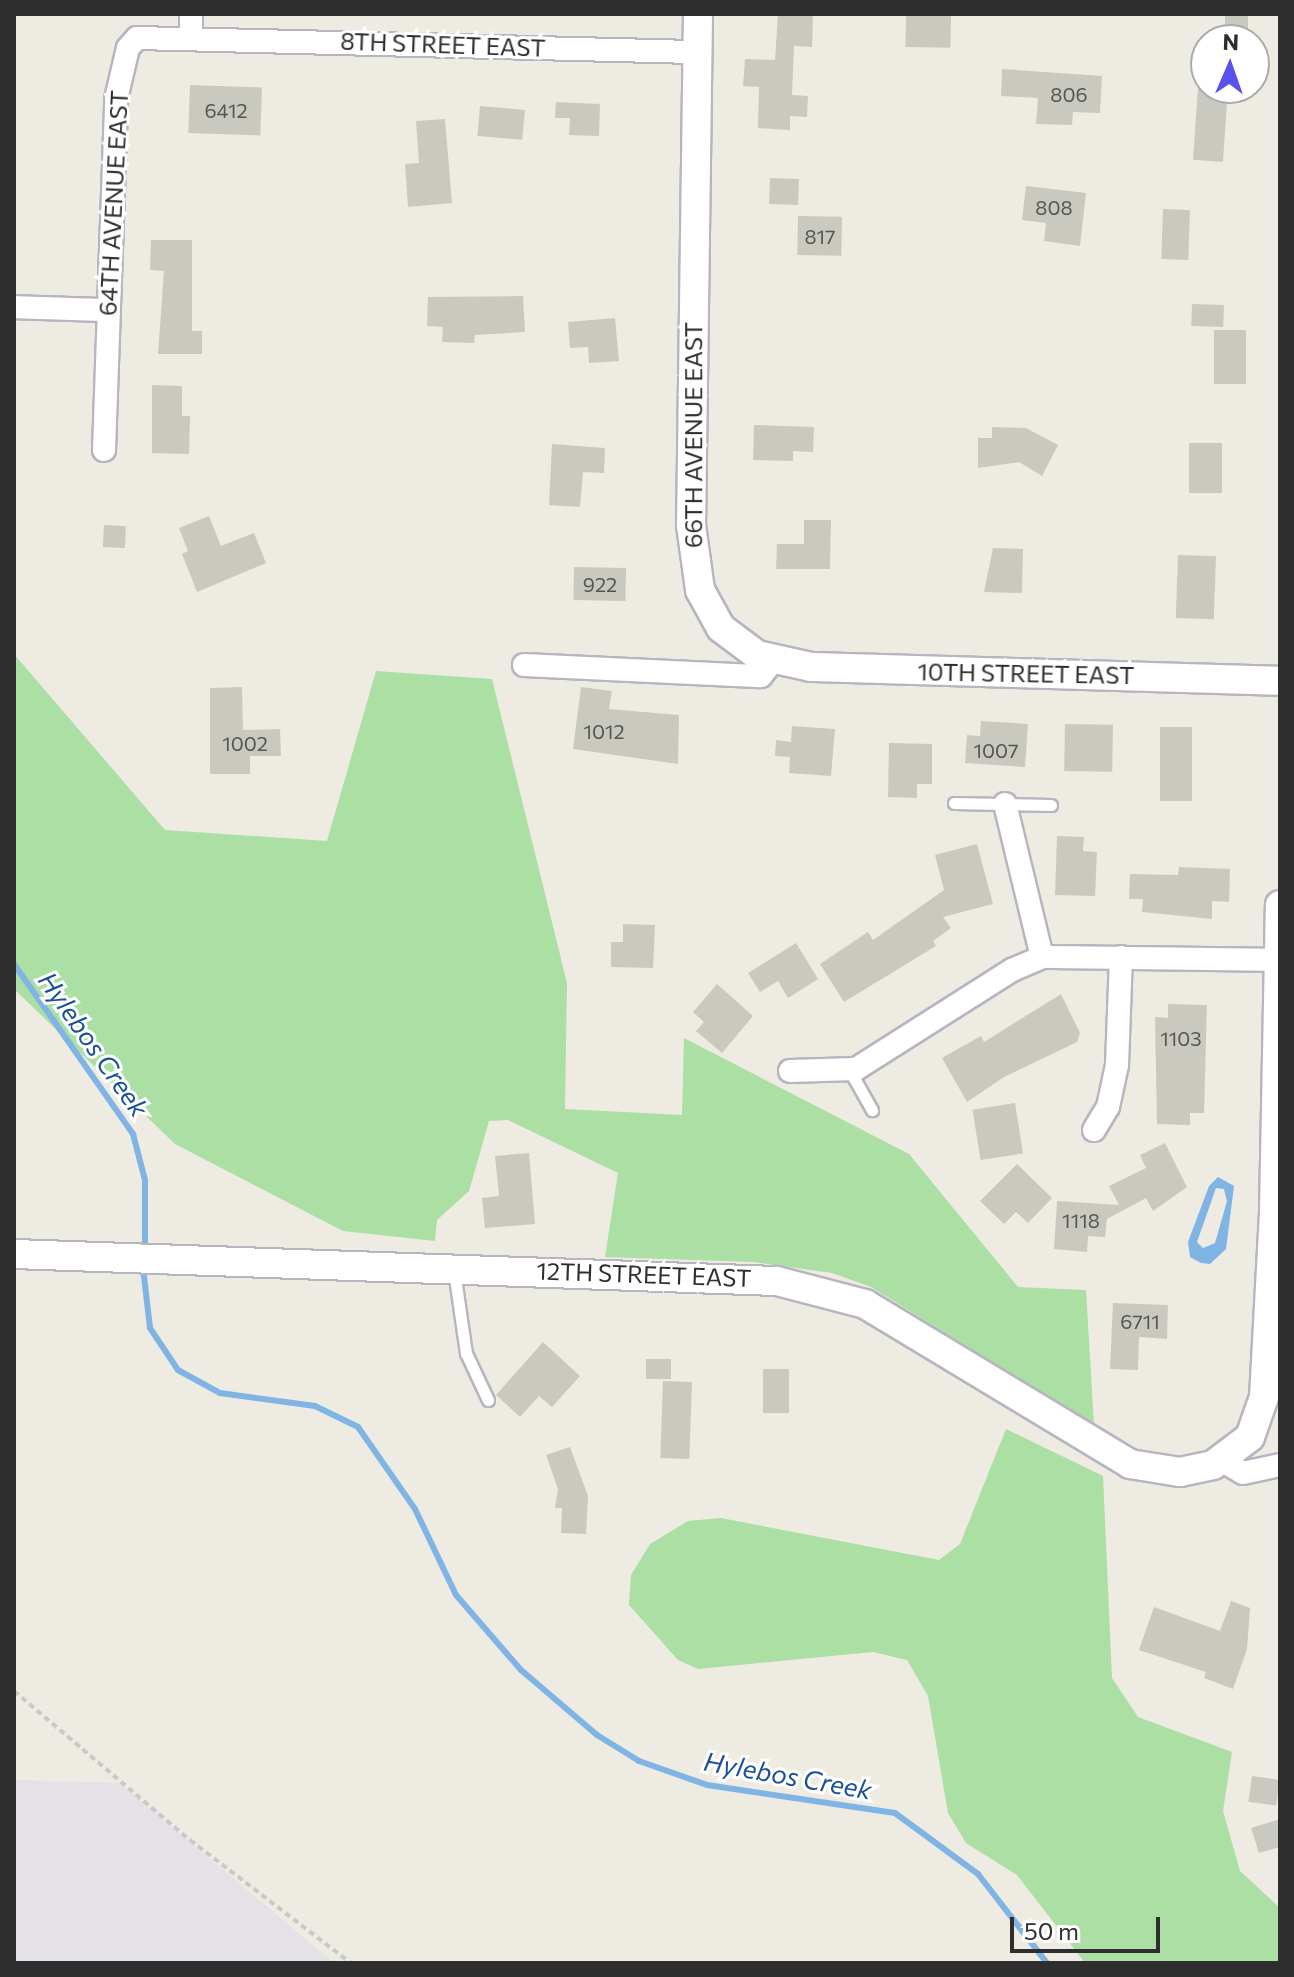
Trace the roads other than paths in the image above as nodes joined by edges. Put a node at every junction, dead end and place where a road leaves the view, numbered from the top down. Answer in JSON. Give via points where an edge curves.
{"nodes":[{"id":1,"x":698,"y":14,"type":"edge"},
{"id":2,"x":191,"y":25,"type":"edge"},
{"id":3,"x":695,"y":52,"type":"junction"},
{"id":4,"x":14,"y":307,"type":"edge"},
{"id":5,"x":106,"y":310,"type":"junction"},
{"id":6,"x":104,"y":450,"type":"dead end"},
{"id":7,"x":772,"y":662,"type":"junction"},
{"id":8,"x":524,"y":665,"type":"dead end"},
{"id":9,"x":1280,"y":681,"type":"edge"},
{"id":10,"x":954,"y":803,"type":"dead end"},
{"id":11,"x":1005,"y":804,"type":"junction"},
{"id":12,"x":1051,"y":805,"type":"dead end"},
{"id":13,"x":1280,"y":905,"type":"edge"},
{"id":14,"x":1042,"y":957,"type":"junction"},
{"id":15,"x":1121,"y":957,"type":"junction"},
{"id":16,"x":1278,"y":960,"type":"edge"},
{"id":17,"x":790,"y":1071,"type":"dead end"},
{"id":18,"x":850,"y":1071,"type":"junction"},
{"id":19,"x":872,"y":1110,"type":"dead end"},
{"id":20,"x":1094,"y":1130,"type":"dead end"},
{"id":21,"x":14,"y":1254,"type":"edge"},
{"id":22,"x":453,"y":1267,"type":"junction"},
{"id":23,"x":488,"y":1400,"type":"dead end"},
{"id":24,"x":1229,"y":1457,"type":"junction"},
{"id":25,"x":1280,"y":1465,"type":"edge"}],
"edges":[{"from":1,"to":3,"type":"street","name":"66TH AVENUE EAST"},
{"from":2,"to":3,"type":"street","name":"8TH STREET EAST"},
{"from":2,"to":5,"type":"street","name":"64TH AVENUE EAST","via":[[137,38],[123,61],[116,99]]},
{"from":3,"to":7,"type":"street","name":"66TH AVENUE EAST","via":[[693,566],[721,628]]},
{"from":4,"to":5,"type":"street"},
{"from":5,"to":6,"type":"street","name":"64TH AVENUE EAST"},
{"from":7,"to":8,"type":"street","via":[[761,676]]},
{"from":7,"to":9,"type":"street","name":"10TH STREET EAST"},
{"from":10,"to":11,"type":"lane"},
{"from":11,"to":12,"type":"lane"},
{"from":11,"to":14,"type":"street"},
{"from":13,"to":16,"type":"street"},
{"from":14,"to":15,"type":"street"},
{"from":14,"to":18,"type":"street","via":[[1012,970]]},
{"from":15,"to":16,"type":"street"},
{"from":15,"to":20,"type":"street","via":[[1117,1065],[1108,1107]]},
{"from":16,"to":24,"type":"street","via":[[1267,1366],[1259,1419]]},
{"from":17,"to":18,"type":"street"},
{"from":18,"to":19,"type":"lane"},
{"from":21,"to":22,"type":"street","name":"12TH STREET EAST"},
{"from":22,"to":23,"type":"lane","via":[[466,1353]]},
{"from":22,"to":24,"type":"street","name":"12TH STREET EAST","via":[[726,1275],[833,1291],[877,1311],[1130,1464],[1180,1472]]},
{"from":24,"to":25,"type":"street","name":"12TH STREET EAST","via":[[1243,1473]]}]}
